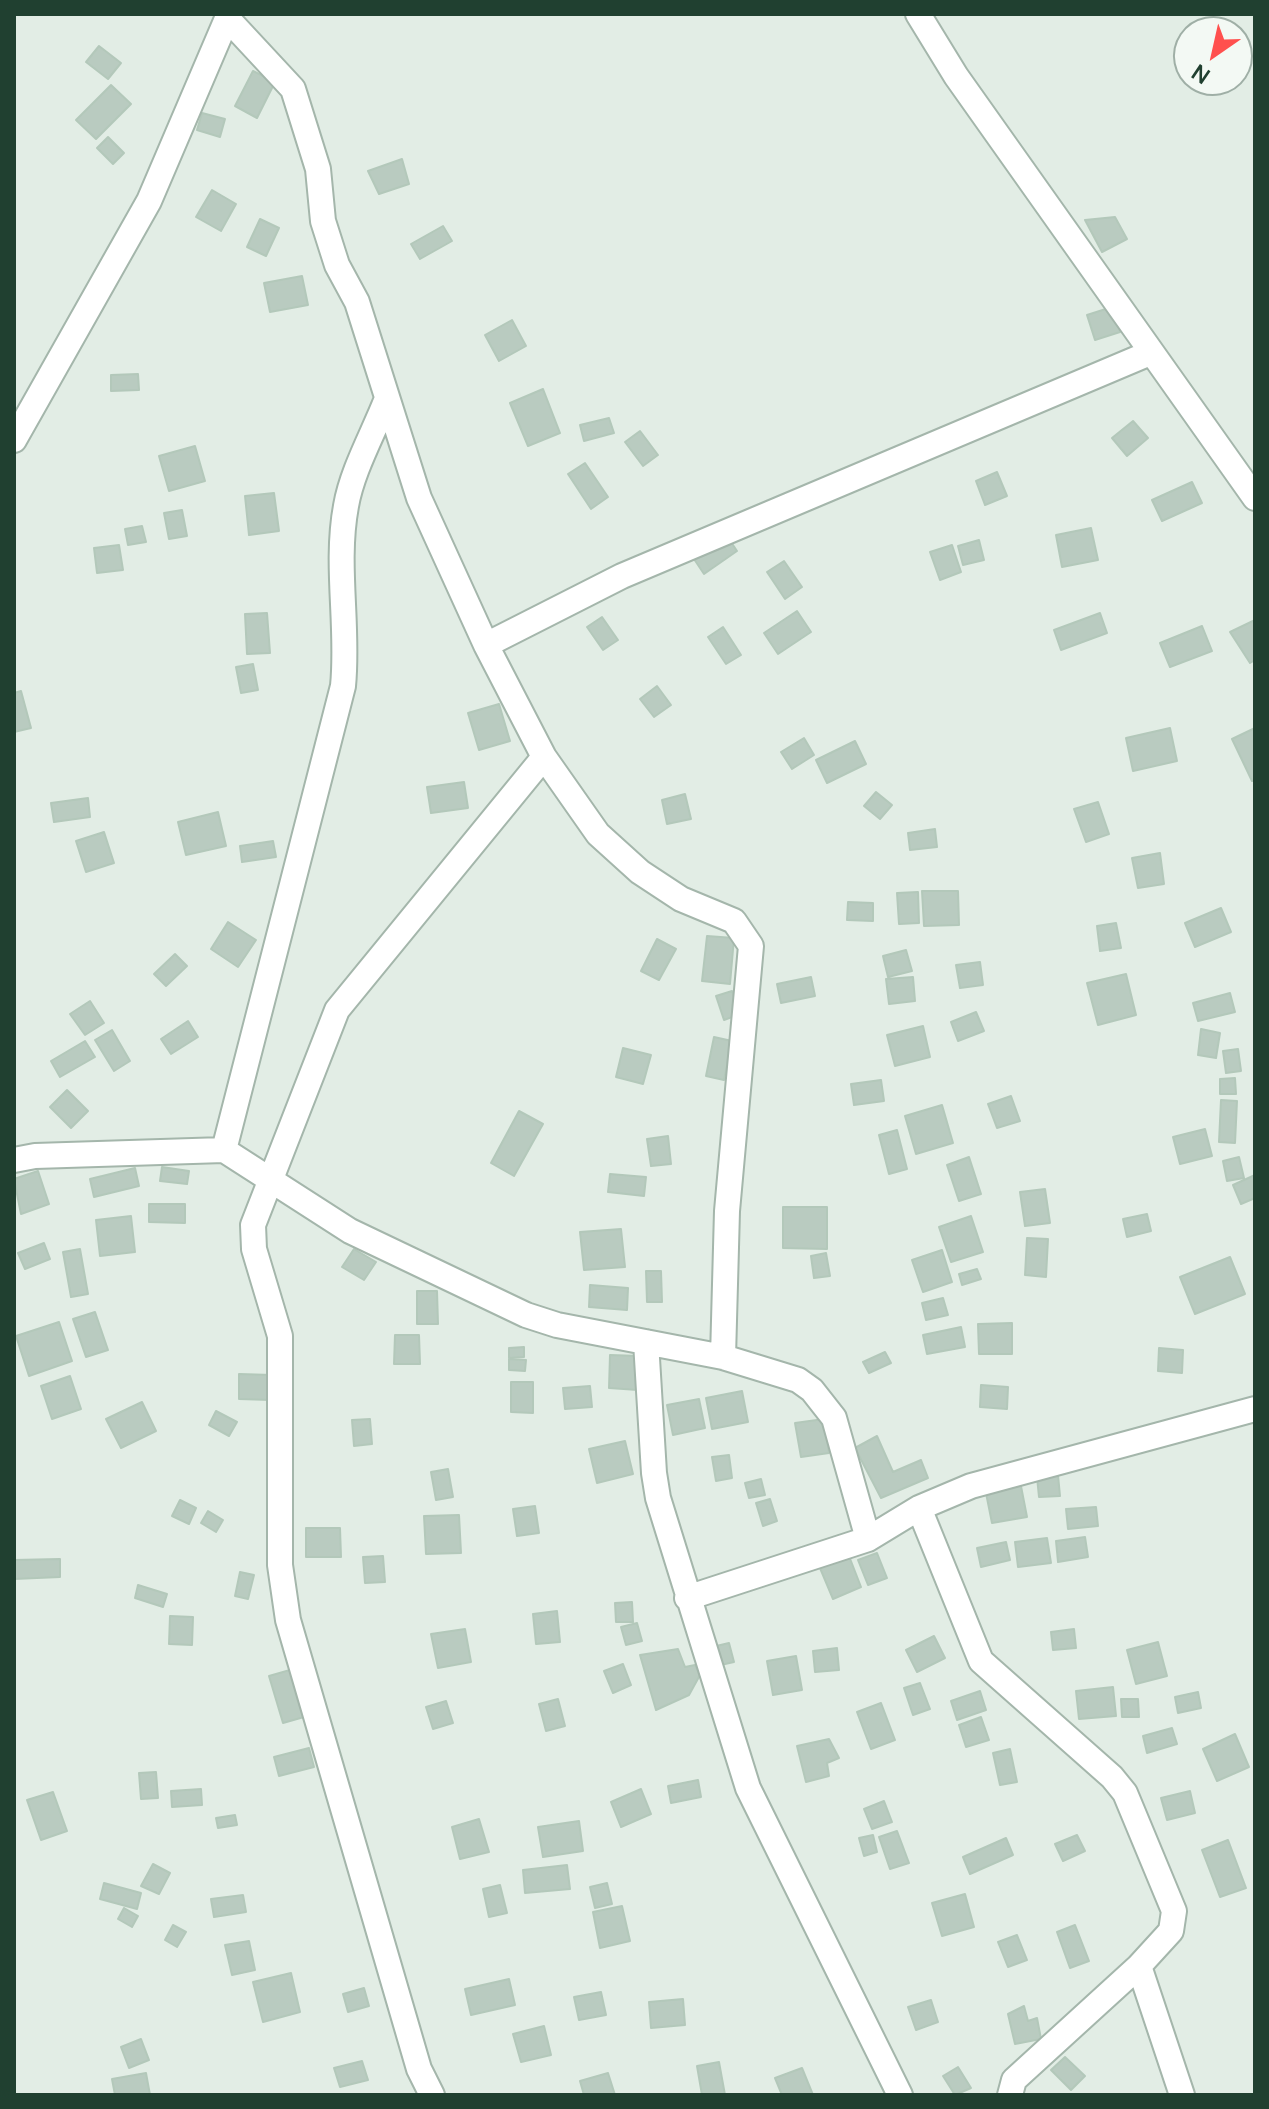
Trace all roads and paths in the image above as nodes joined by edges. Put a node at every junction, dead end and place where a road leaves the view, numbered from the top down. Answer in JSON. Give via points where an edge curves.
{"nodes":[{"id":1,"x":918,"y":14,"type":"edge"},
{"id":2,"x":228,"y":16,"type":"edge"},
{"id":3,"x":1150,"y":353,"type":"junction"},
{"id":4,"x":386,"y":401,"type":"junction"},
{"id":5,"x":14,"y":440,"type":"edge"},
{"id":6,"x":1255,"y":498,"type":"edge"},
{"id":7,"x":486,"y":645,"type":"junction"},
{"id":8,"x":544,"y":757,"type":"junction"},
{"id":9,"x":224,"y":1150,"type":"junction"},
{"id":10,"x":14,"y":1160,"type":"edge"},
{"id":11,"x":273,"y":1181,"type":"junction"},
{"id":12,"x":646,"y":1342,"type":"junction"},
{"id":13,"x":723,"y":1357,"type":"junction"},
{"id":14,"x":1255,"y":1409,"type":"edge"},
{"id":15,"x":919,"y":1508,"type":"junction"},
{"id":16,"x":868,"y":1539,"type":"junction"},
{"id":17,"x":687,"y":1598,"type":"junction"},
{"id":18,"x":1139,"y":1966,"type":"junction"},
{"id":19,"x":432,"y":2095,"type":"edge"},
{"id":20,"x":900,"y":2095,"type":"edge"},
{"id":21,"x":1010,"y":2095,"type":"edge"},
{"id":22,"x":1182,"y":2095,"type":"edge"}],
"edges":[{"from":1,"to":3,"type":"street"},
{"from":2,"to":4,"type":"street","via":[[293,89],[318,169],[323,221],[337,265],[357,302]]},
{"from":2,"to":5,"type":"street","via":[[149,201]]},
{"from":3,"to":6,"type":"street"},
{"from":3,"to":7,"type":"street","via":[[622,576]]},
{"from":4,"to":7,"type":"street","via":[[419,498]]},
{"from":4,"to":9,"type":"street","via":[[346,504],[343,686]]},
{"from":7,"to":8,"type":"street"},
{"from":8,"to":11,"type":"street","via":[[337,1010]]},
{"from":8,"to":13,"type":"street","via":[[598,834],[640,872],[681,899],[734,921],[751,946],[727,1211]]},
{"from":9,"to":10,"type":"street"},
{"from":9,"to":11,"type":"street"},
{"from":11,"to":12,"type":"street","via":[[370,1242],[526,1315]]},
{"from":11,"to":19,"type":"street","via":[[253,1225],[254,1249],[280,1336],[280,1565],[288,1620],[419,2069]]},
{"from":12,"to":13,"type":"street"},
{"from":12,"to":17,"type":"street","via":[[654,1473]]},
{"from":13,"to":16,"type":"street","via":[[798,1380],[824,1404],[834,1418]]},
{"from":14,"to":15,"type":"street","via":[[971,1486]]},
{"from":15,"to":16,"type":"street"},
{"from":15,"to":18,"type":"street","via":[[981,1661],[1125,1793],[1174,1911],[1171,1931]]},
{"from":16,"to":17,"type":"street"},
{"from":17,"to":20,"type":"street","via":[[748,1788]]},
{"from":18,"to":21,"type":"street","via":[[1014,2080]]},
{"from":18,"to":22,"type":"street"}]}
